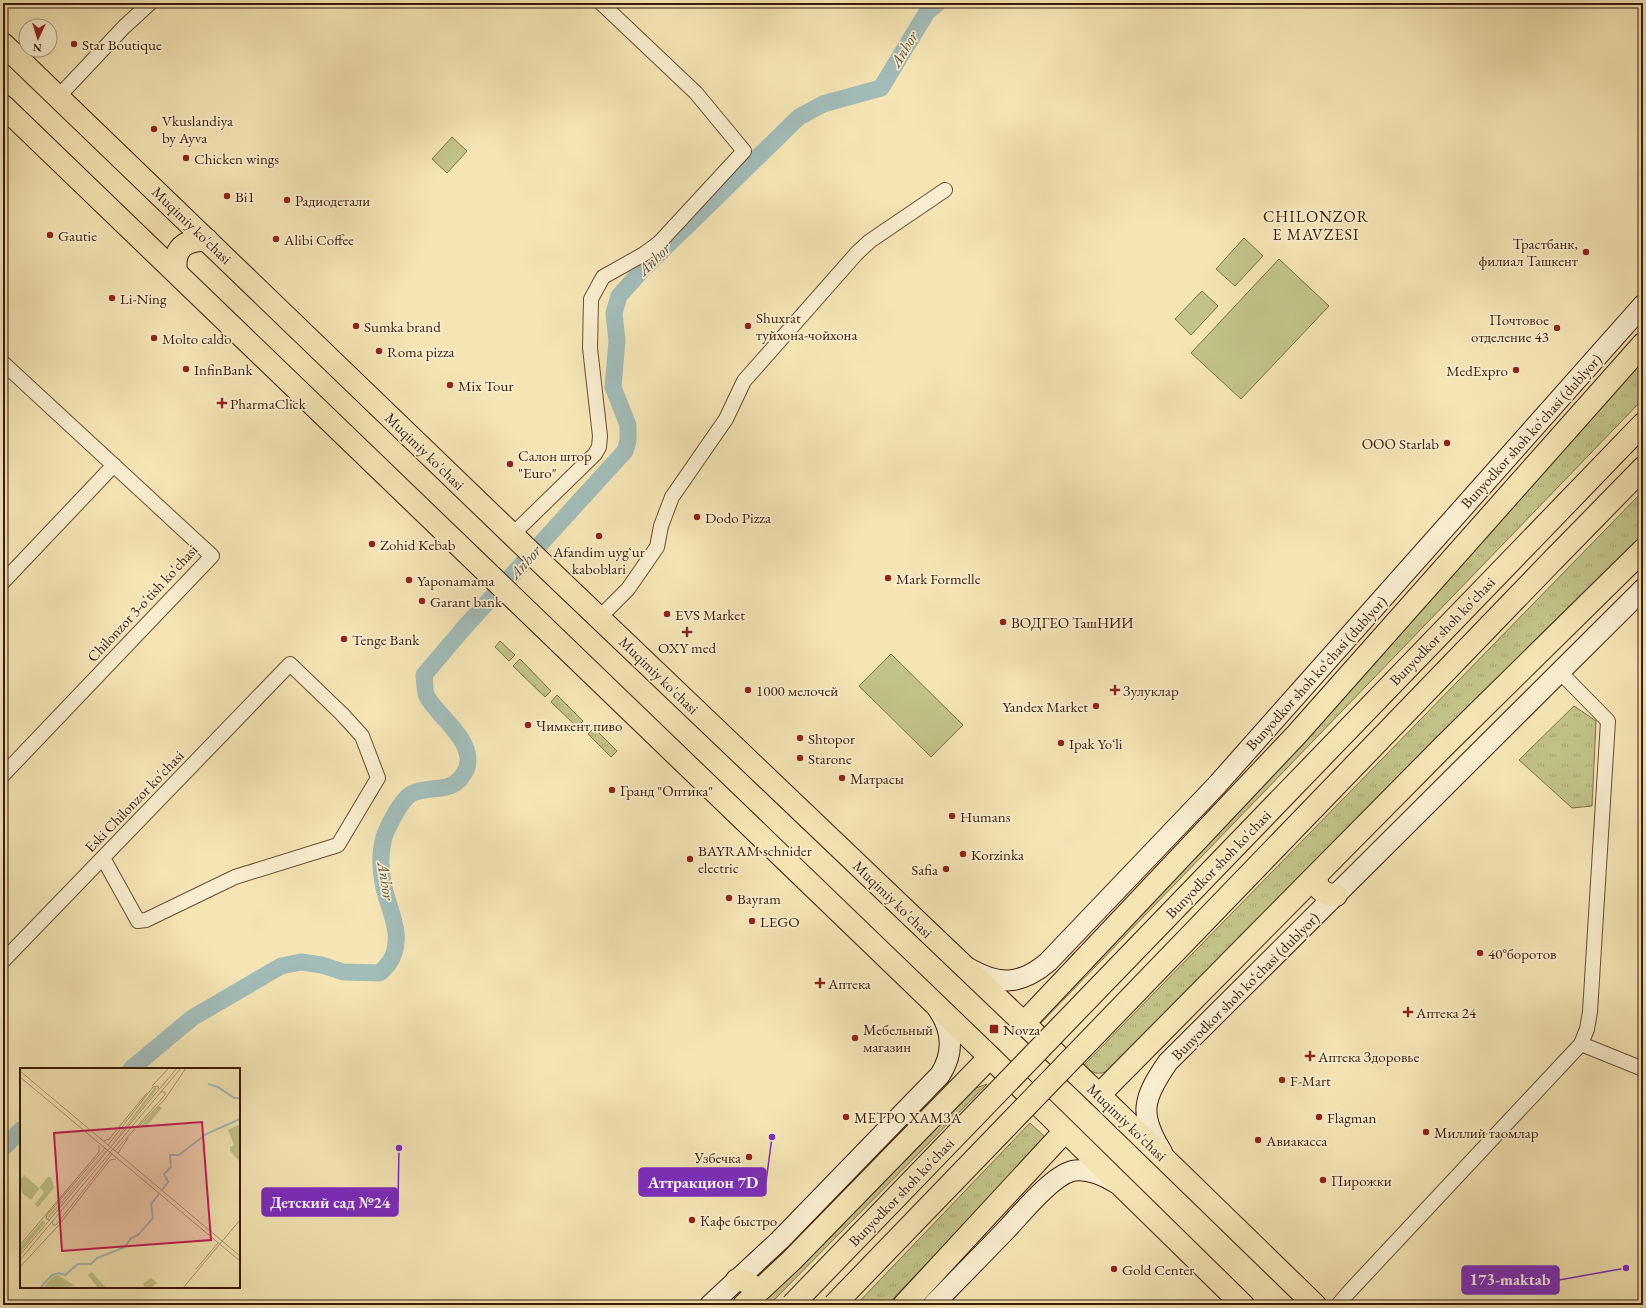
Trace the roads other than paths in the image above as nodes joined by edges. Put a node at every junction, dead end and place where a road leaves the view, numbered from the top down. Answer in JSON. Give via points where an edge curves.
{"nodes":[{"id":1,"x":150,"y":3,"type":"edge"},
{"id":2,"x":601,"y":3,"type":"edge"},
{"id":3,"x":3,"y":44,"type":"edge"},
{"id":4,"x":58,"y":98,"type":"junction"},
{"id":5,"x":3,"y":106,"type":"edge"},
{"id":6,"x":945,"y":190,"type":"dead end"},
{"id":7,"x":207,"y":240,"type":"junction"},
{"id":8,"x":176,"y":272,"type":"junction"},
{"id":9,"x":1643,"y":305,"type":"edge"},
{"id":10,"x":1643,"y":344,"type":"edge"},
{"id":11,"x":3,"y":363,"type":"edge"},
{"id":12,"x":1643,"y":424,"type":"edge"},
{"id":13,"x":114,"y":465,"type":"junction"},
{"id":14,"x":1643,"y":468,"type":"edge"},
{"id":15,"x":516,"y":538,"type":"junction"},
{"id":16,"x":1643,"y":550,"type":"edge"},
{"id":17,"x":3,"y":582,"type":"edge"},
{"id":18,"x":1643,"y":589,"type":"edge"},
{"id":19,"x":599,"y":618,"type":"junction"},
{"id":20,"x":1560,"y":672,"type":"junction"},
{"id":21,"x":3,"y":775,"type":"edge"},
{"id":22,"x":103,"y":858,"type":"junction"},
{"id":23,"x":1317,"y":875,"type":"junction"},
{"id":24,"x":1336,"y":894,"type":"junction"},
{"id":25,"x":3,"y":961,"type":"edge"},
{"id":26,"x":959,"y":962,"type":"junction"},
{"id":27,"x":936,"y":1006,"type":"junction"},
{"id":28,"x":1024,"y":1023,"type":"junction"},
{"id":29,"x":1581,"y":1044,"type":"junction"},
{"id":30,"x":990,"y":1057,"type":"junction"},
{"id":31,"x":1643,"y":1069,"type":"edge"},
{"id":32,"x":1099,"y":1095,"type":"junction"},
{"id":33,"x":1064,"y":1131,"type":"junction"},
{"id":34,"x":1173,"y":1167,"type":"junction"},
{"id":35,"x":1125,"y":1190,"type":"junction"},
{"id":36,"x":737,"y":1280,"type":"junction"},
{"id":37,"x":749,"y":1300,"type":"edge"},
{"id":38,"x":710,"y":1305,"type":"edge"},
{"id":39,"x":792,"y":1305,"type":"edge"},
{"id":40,"x":834,"y":1305,"type":"edge"},
{"id":41,"x":904,"y":1305,"type":"edge"},
{"id":42,"x":933,"y":1305,"type":"edge"},
{"id":43,"x":1243,"y":1305,"type":"edge"},
{"id":44,"x":1315,"y":1305,"type":"edge"},
{"id":45,"x":1338,"y":1305,"type":"edge"}],
"edges":[{"from":1,"to":4,"type":"street"},
{"from":2,"to":15,"type":"street","via":[[696,93],[744,151],[659,243],[602,277],[591,299],[590,309],[590,348],[599,447]]},
{"from":3,"to":4,"type":"main road","name":"Muqimiy ko'chasi"},
{"from":4,"to":7,"type":"main road","name":"Muqimiy ko'chasi"},
{"from":5,"to":8,"type":"main road"},
{"from":6,"to":19,"type":"street","via":[[870,241],[857,253],[744,381],[726,419],[672,498],[661,526],[657,547],[628,589]]},
{"from":7,"to":8,"type":"main road","via":[[193,240],[181,247],[175,258]]},
{"from":7,"to":15,"type":"main road","name":"Muqimiy ko'chasi"},
{"from":8,"to":27,"type":"main road"},
{"from":9,"to":26,"type":"street","name":"Bunyodkor shoh koʻchasi (dublyor)","via":[[1216,786],[1048,962],[1028,976],[1006,981],[994,980]]},
{"from":10,"to":28,"type":"main road","via":[[1297,734]]},
{"from":11,"to":13,"type":"street","name":"Chilonzor 3-o'tish ko'chasi"},
{"from":12,"to":39,"type":"main road","name":"Bunyodkor shoh ko'chasi","bridge":true},
{"from":13,"to":17,"type":"street"},
{"from":13,"to":21,"type":"street","name":"Chilonzor 3-o'tish ko'chasi","via":[[212,556]]},
{"from":14,"to":40,"type":"main road","name":"Bunyodkor shoh ko'chasi","bridge":true},
{"from":15,"to":19,"type":"main road","name":"Muqimiy ko'chasi"},
{"from":16,"to":23,"type":"main road"},
{"from":18,"to":20,"type":"street","name":"Bunyodkor shoh koʻchasi (dublyor)"},
{"from":19,"to":26,"type":"main road","name":"Muqimiy ko'chasi"},
{"from":20,"to":24,"type":"street","name":"Bunyodkor shoh koʻchasi (dublyor)"},
{"from":20,"to":29,"type":"street","via":[[1608,721],[1590,1012]]},
{"from":22,"to":22,"type":"street","name":"Eski Chilonzor ko'chasi","via":[[138,921],[146,920],[235,877],[338,845],[378,778],[362,736],[290,664]]},
{"from":22,"to":25,"type":"street","name":"Eski Chilonzor ko'chasi"},
{"from":23,"to":24,"type":"main road","via":[[1320,890]]},
{"from":23,"to":32,"type":"main road"},
{"from":24,"to":34,"type":"street","name":"Bunyodkor shoh koʻchasi (dublyor)","via":[[1168,1062],[1155,1082],[1148,1099],[1147,1121],[1153,1138]]},
{"from":26,"to":28,"type":"main road","name":"Muqimiy ko'chasi"},
{"from":27,"to":30,"type":"main road"},
{"from":27,"to":36,"type":"street","via":[[946,1021],[950,1036],[949,1056],[940,1075],[780,1240]]},
{"from":28,"to":32,"type":"main road","name":"Muqimiy ko'chasi"},
{"from":29,"to":31,"type":"street"},
{"from":29,"to":45,"type":"street"},
{"from":30,"to":33,"type":"main road"},
{"from":30,"to":37,"type":"main road","via":[[792,1260]]},
{"from":32,"to":34,"type":"main road","name":"Muqimiy ko'chasi"},
{"from":33,"to":35,"type":"main road"},
{"from":33,"to":41,"type":"main road"},
{"from":34,"to":44,"type":"main road","name":"Muqimiy ko'chasi"},
{"from":35,"to":42,"type":"street","via":[[1107,1178],[1091,1172],[1070,1172],[1059,1178],[1038,1196]]},
{"from":35,"to":43,"type":"main road"},
{"from":36,"to":37,"type":"main road","via":[[744,1280],[750,1284],[753,1290]]},
{"from":36,"to":38,"type":"street"}]}
